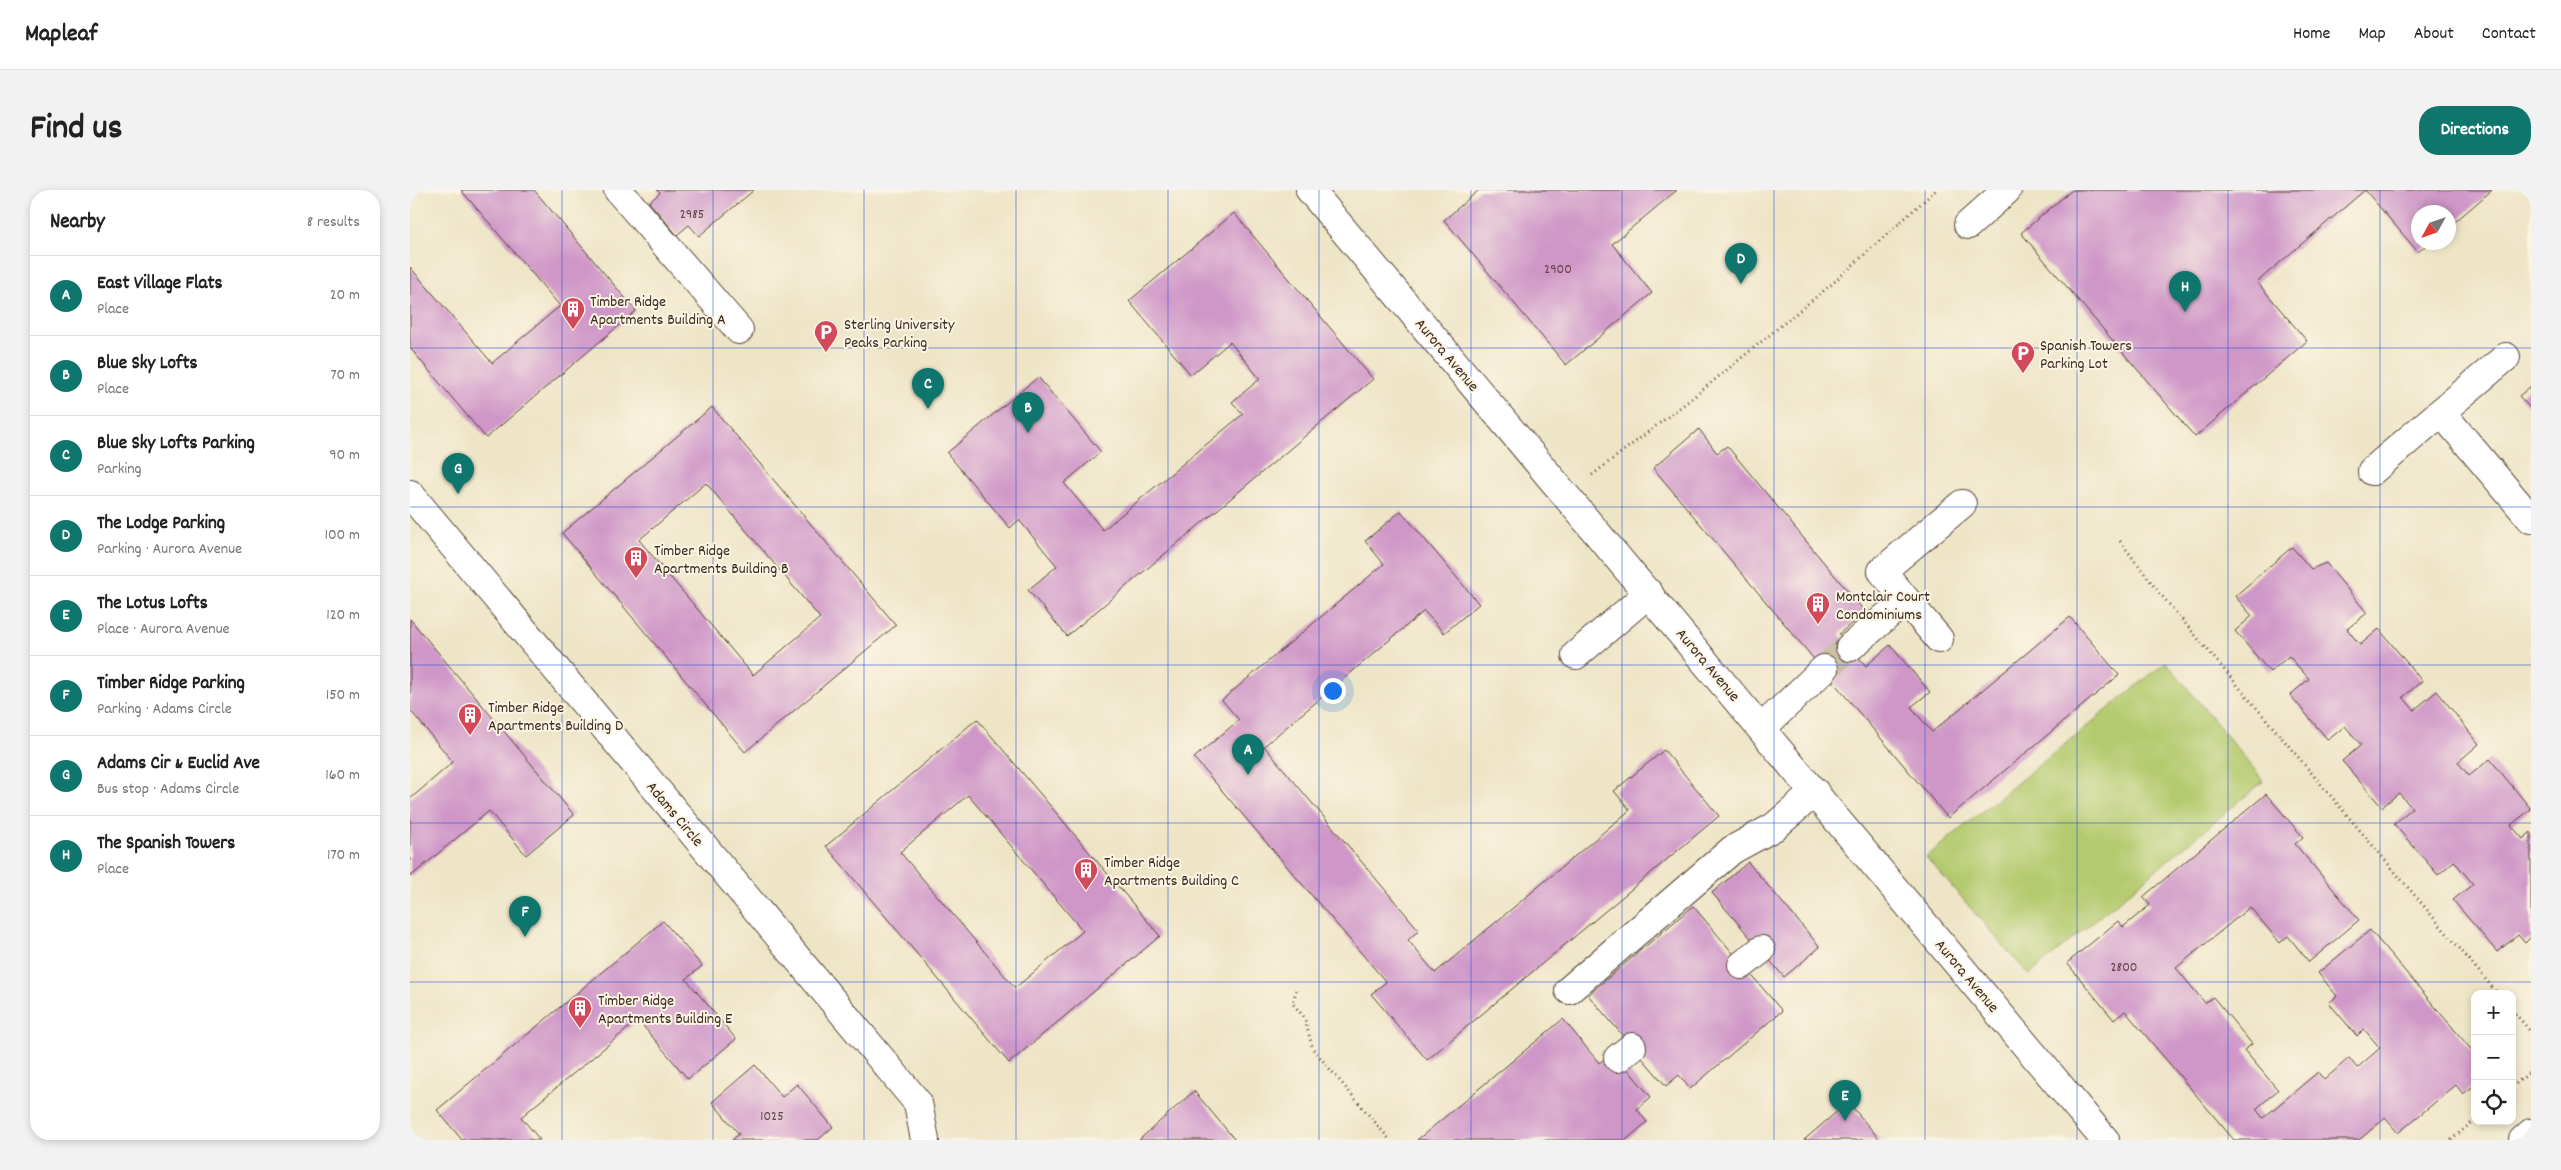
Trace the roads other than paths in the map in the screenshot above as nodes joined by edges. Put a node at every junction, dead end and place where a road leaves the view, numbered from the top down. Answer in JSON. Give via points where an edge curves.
{"nodes":[{"id":1,"x":618,"y":190,"type":"edge"},
{"id":2,"x":1310,"y":190,"type":"edge"},
{"id":3,"x":2007,"y":190,"type":"edge"},
{"id":4,"x":1968,"y":225,"type":"dead end"},
{"id":5,"x":739,"y":330,"type":"dead end"},
{"id":6,"x":2506,"y":357,"type":"dead end"},
{"id":7,"x":2442,"y":412,"type":"junction"},
{"id":8,"x":2372,"y":471,"type":"dead end"},
{"id":9,"x":410,"y":494,"type":"edge"},
{"id":10,"x":1962,"y":504,"type":"dead end"},
{"id":11,"x":2531,"y":519,"type":"edge"},
{"id":12,"x":1649,"y":593,"type":"junction"},
{"id":13,"x":1906,"y":600,"type":"junction"},
{"id":14,"x":1939,"y":639,"type":"dead end"},
{"id":15,"x":1850,"y":647,"type":"tunnel mouth"},
{"id":16,"x":1576,"y":655,"type":"dead end"},
{"id":17,"x":1824,"y":669,"type":"tunnel mouth"},
{"id":18,"x":1762,"y":728,"type":"junction"},
{"id":19,"x":1815,"y":792,"type":"junction"},
{"id":20,"x":1569,"y":990,"type":"dead end"},
{"id":21,"x":2531,"y":1133,"type":"edge"},
{"id":22,"x":925,"y":1140,"type":"edge"},
{"id":23,"x":2106,"y":1140,"type":"edge"},
{"id":24,"x":2523,"y":1140,"type":"edge"}],
"edges":[{"from":1,"to":5,"type":"street"},
{"from":2,"to":12,"type":"street","name":"Aurora Avenue"},
{"from":3,"to":4,"type":"street"},
{"from":6,"to":7,"type":"street"},
{"from":7,"to":8,"type":"street"},
{"from":7,"to":11,"type":"street"},
{"from":9,"to":22,"type":"street","name":"Adams Circle","via":[[918,1103]]},
{"from":10,"to":13,"type":"street","via":[[1882,572]]},
{"from":12,"to":16,"type":"street"},
{"from":12,"to":18,"type":"street","name":"Aurora Avenue"},
{"from":13,"to":14,"type":"street"},
{"from":13,"to":15,"type":"street"},
{"from":17,"to":18,"type":"street"},
{"from":18,"to":19,"type":"street","name":"Aurora Avenue"},
{"from":19,"to":20,"type":"street","via":[[1774,827],[1732,850]]},
{"from":19,"to":23,"type":"street","name":"Aurora Avenue"},
{"from":21,"to":24,"type":"street"}]}
